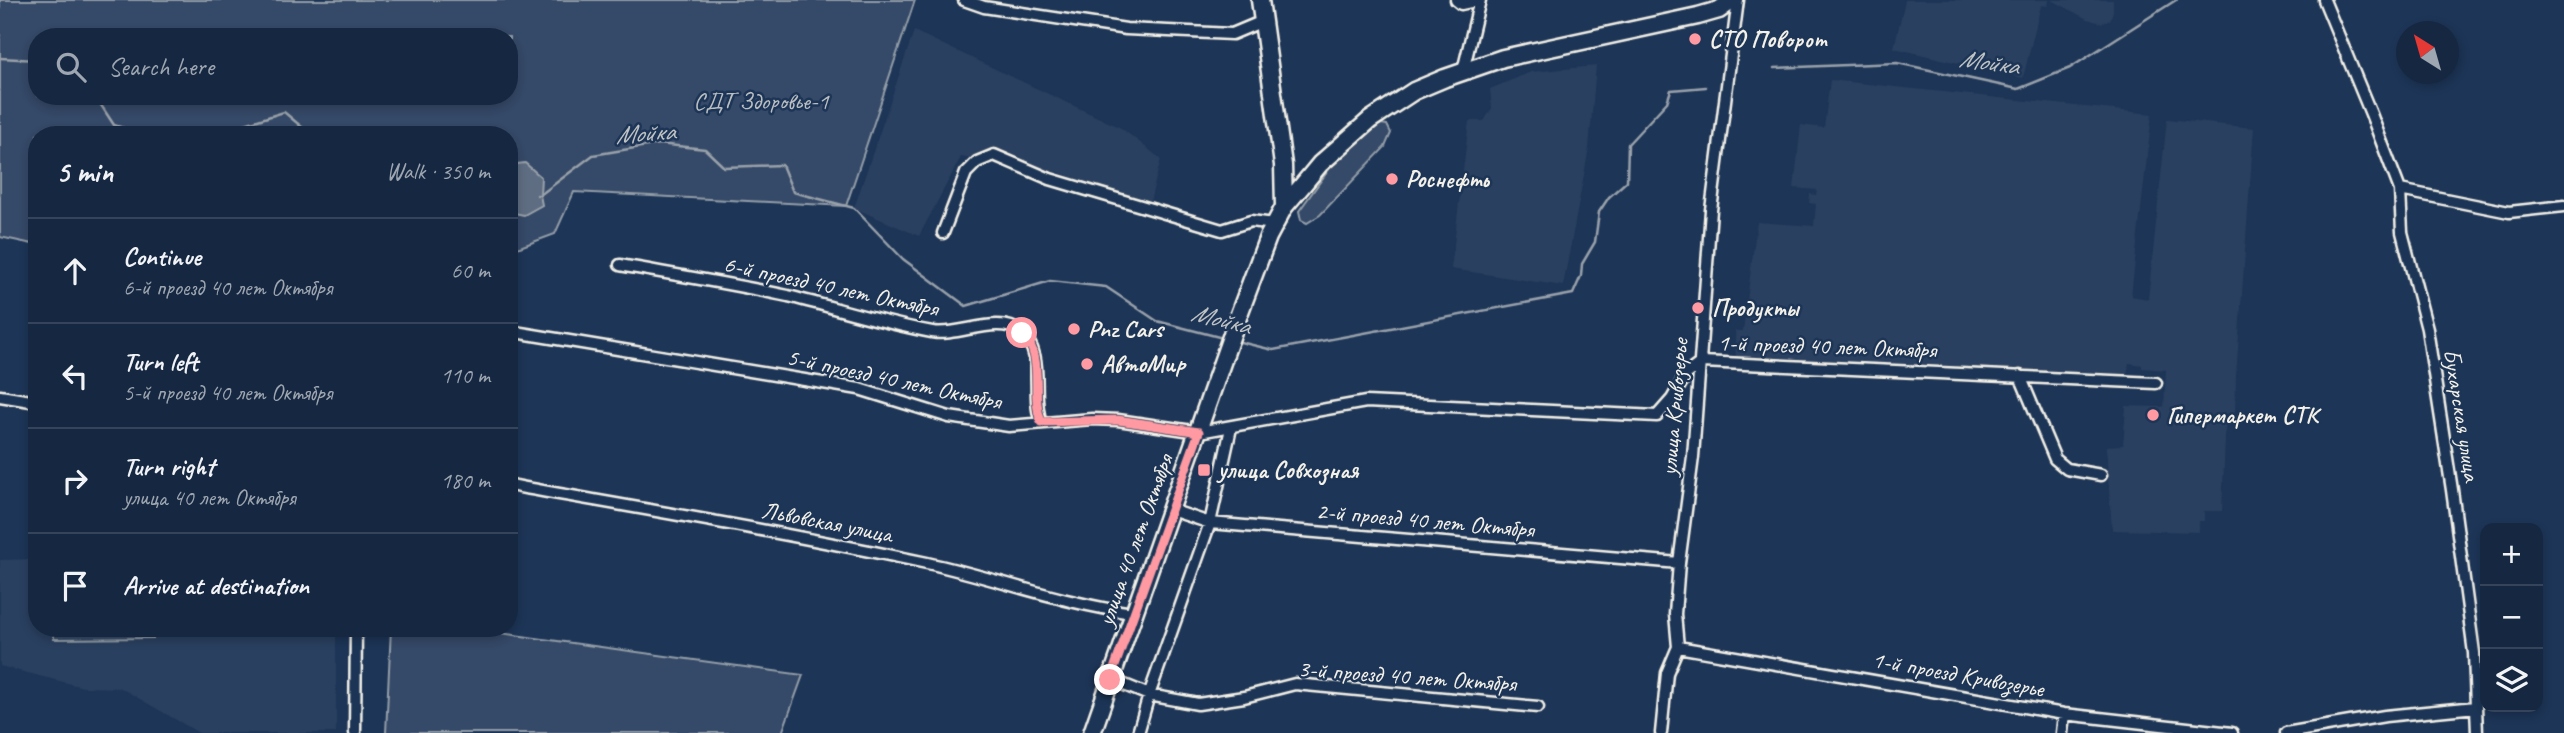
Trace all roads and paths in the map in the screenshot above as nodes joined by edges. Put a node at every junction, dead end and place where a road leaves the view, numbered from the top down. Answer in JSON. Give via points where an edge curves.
{"nodes":[{"id":1,"x":1260,"y":0,"type":"edge"},
{"id":2,"x":1456,"y":0,"type":"edge"},
{"id":3,"x":1733,"y":0,"type":"edge"},
{"id":4,"x":1738,"y":0,"type":"edge"},
{"id":5,"x":2324,"y":0,"type":"edge"},
{"id":6,"x":964,"y":1,"type":"edge"},
{"id":7,"x":1263,"y":20,"type":"junction"},
{"id":8,"x":1463,"y":71,"type":"junction"},
{"id":9,"x":2400,"y":190,"type":"junction"},
{"id":10,"x":2564,"y":206,"type":"edge"},
{"id":11,"x":1284,"y":207,"type":"junction"},
{"id":12,"x":1274,"y":224,"type":"junction"},
{"id":13,"x":943,"y":233,"type":"dead end"},
{"id":14,"x":620,"y":265,"type":"dead end"},
{"id":15,"x":518,"y":332,"type":"edge"},
{"id":16,"x":1702,"y":362,"type":"junction"},
{"id":17,"x":2020,"y":376,"type":"junction"},
{"id":18,"x":2157,"y":383,"type":"dead end"},
{"id":19,"x":0,"y":396,"type":"edge"},
{"id":20,"x":28,"y":401,"type":"edge"},
{"id":21,"x":1041,"y":422,"type":"junction"},
{"id":22,"x":1231,"y":428,"type":"junction"},
{"id":23,"x":1199,"y":432,"type":"junction"},
{"id":24,"x":2101,"y":475,"type":"dead end"},
{"id":25,"x":518,"y":487,"type":"edge"},
{"id":26,"x":1171,"y":510,"type":"junction"},
{"id":27,"x":1210,"y":523,"type":"junction"},
{"id":28,"x":1679,"y":563,"type":"junction"},
{"id":29,"x":1133,"y":613,"type":"junction"},
{"id":30,"x":356,"y":637,"type":"edge"},
{"id":31,"x":1678,"y":647,"type":"junction"},
{"id":32,"x":1110,"y":680,"type":"junction"},
{"id":33,"x":1149,"y":695,"type":"junction"},
{"id":34,"x":2476,"y":706,"type":"junction"},
{"id":35,"x":1538,"y":707,"type":"dead end"},
{"id":36,"x":2064,"y":714,"type":"junction"},
{"id":37,"x":2319,"y":730,"type":"edge"},
{"id":38,"x":355,"y":733,"type":"edge"},
{"id":39,"x":1092,"y":733,"type":"edge"},
{"id":40,"x":1138,"y":733,"type":"edge"},
{"id":41,"x":1661,"y":733,"type":"edge"},
{"id":42,"x":2062,"y":733,"type":"edge"},
{"id":43,"x":2232,"y":733,"type":"edge"},
{"id":44,"x":2286,"y":733,"type":"edge"},
{"id":45,"x":2477,"y":733,"type":"edge"}],
"edges":[{"from":1,"to":7,"type":"main road"},
{"from":2,"to":8,"type":"street","via":[[1461,4],[1480,0]]},
{"from":3,"to":8,"type":"main road","via":[[1698,16],[1503,58]]},
{"from":4,"to":16,"type":"street","name":"улица Кривозерье","via":[[1711,210]]},
{"from":5,"to":9,"type":"street","name":"Бухарская улица"},
{"from":6,"to":7,"type":"street","via":[[1126,29],[1231,34]]},
{"from":7,"to":11,"type":"main road","via":[[1283,165]]},
{"from":8,"to":11,"type":"main road","via":[[1414,92],[1370,120],[1321,164]]},
{"from":9,"to":10,"type":"street","via":[[2509,212]]},
{"from":9,"to":34,"type":"street","name":"Бухарская улица","via":[[2402,232],[2427,328],[2452,490],[2474,653]]},
{"from":11,"to":12,"type":"main road","name":"улица 40 лет Октября"},
{"from":12,"to":13,"type":"street","via":[[1251,221],[1222,230],[1051,179],[994,155],[966,173]]},
{"from":12,"to":23,"type":"main road","name":"улица 40 лет Октября"},
{"from":14,"to":21,"type":"street","name":"6-й проезд 40 лет Октября","via":[[787,296],[932,332],[1008,325],[1026,337],[1033,352]]},
{"from":15,"to":21,"type":"street","name":"5-й проезд 40 лет Октября","via":[[859,389],[956,418],[1009,426]]},
{"from":16,"to":17,"type":"street","name":"1-й проезд 40 лет Октября"},
{"from":16,"to":22,"type":"street","name":"1-й проезд 40 лет Октября","via":[[1687,373],[1657,416],[1366,402]]},
{"from":16,"to":28,"type":"street","name":"улица Кривозерье"},
{"from":17,"to":18,"type":"street","name":"1-й проезд 40 лет Октября"},
{"from":17,"to":24,"type":"street","via":[[2055,459],[2067,468]]},
{"from":19,"to":20,"type":"street"},
{"from":21,"to":23,"type":"street","name":"5-й проезд 40 лет Октября","via":[[1118,420]]},
{"from":22,"to":23,"type":"street","name":"5-й проезд 40 лет Октября"},
{"from":22,"to":27,"type":"street"},
{"from":23,"to":26,"type":"main road","name":"улица 40 лет Октября"},
{"from":25,"to":29,"type":"street","name":"Львовская улица","via":[[916,561]]},
{"from":26,"to":27,"type":"street","name":"2-й проезд 40 лет Октября"},
{"from":26,"to":29,"type":"main road","name":"улица 40 лет Октября"},
{"from":27,"to":28,"type":"street","name":"2-й проезд 40 лет Октября"},
{"from":27,"to":33,"type":"street"},
{"from":28,"to":31,"type":"street","name":"улица Кривозерье"},
{"from":29,"to":32,"type":"main road","name":"улица 40 лет Октября"},
{"from":30,"to":38,"type":"street"},
{"from":31,"to":36,"type":"street","name":"1-й проезд Кривозерье"},
{"from":31,"to":41,"type":"street","name":"улица Кривозерье","via":[[1667,673]]},
{"from":32,"to":33,"type":"street","name":"3-й проезд 40 лет Октября"},
{"from":32,"to":39,"type":"main road","name":"улица 40 лет Октября"},
{"from":33,"to":35,"type":"street","name":"3-й проезд 40 лет Октября","via":[[1198,704],[1295,684]]},
{"from":33,"to":40,"type":"street"},
{"from":34,"to":37,"type":"street","via":[[2369,718]]},
{"from":34,"to":45,"type":"street","name":"Бухарская улица"},
{"from":36,"to":42,"type":"street"},
{"from":36,"to":43,"type":"street","name":"1-й проезд Кривозерье"},
{"from":37,"to":44,"type":"street"}]}
